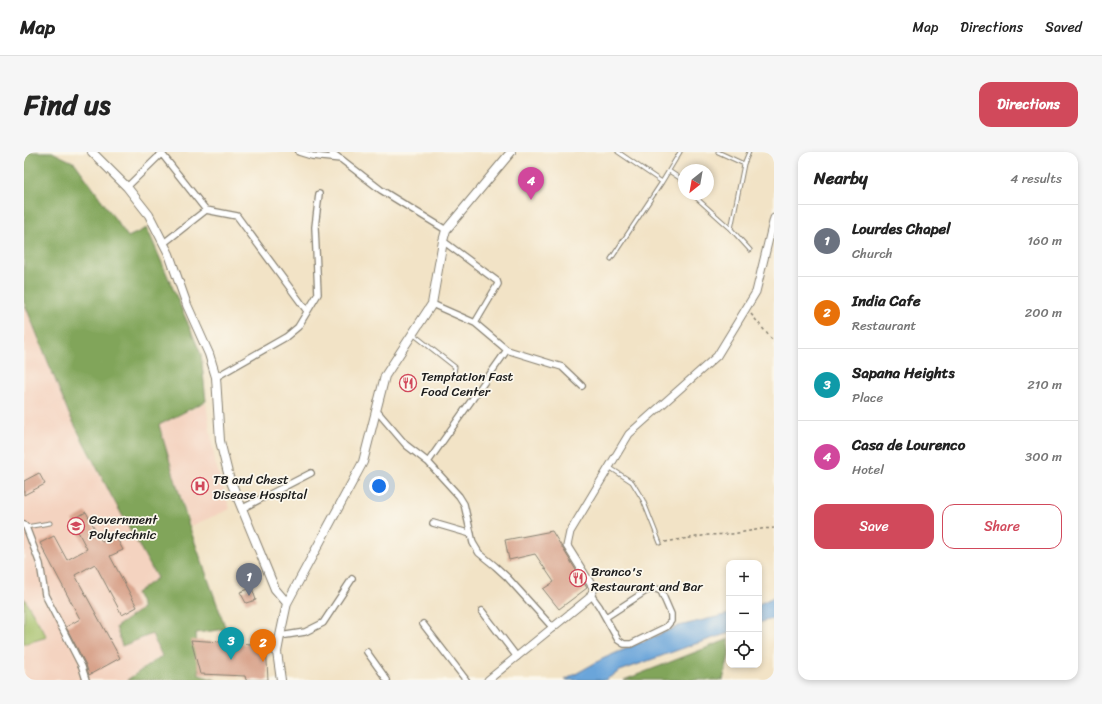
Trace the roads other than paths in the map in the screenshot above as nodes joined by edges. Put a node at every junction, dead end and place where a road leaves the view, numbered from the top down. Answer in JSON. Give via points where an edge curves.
{"nodes":[{"id":1,"x":92,"y":152,"type":"edge"},
{"id":2,"x":300,"y":152,"type":"edge"},
{"id":3,"x":331,"y":152,"type":"edge"},
{"id":4,"x":511,"y":152,"type":"edge"},
{"id":5,"x":618,"y":152,"type":"edge"},
{"id":6,"x":680,"y":152,"type":"edge"},
{"id":7,"x":718,"y":152,"type":"edge"},
{"id":8,"x":749,"y":152,"type":"edge"},
{"id":9,"x":769,"y":152,"type":"edge"},
{"id":10,"x":162,"y":153,"type":"edge"},
{"id":11,"x":774,"y":154,"type":"edge"},
{"id":12,"x":341,"y":160,"type":"junction"},
{"id":13,"x":744,"y":164,"type":"junction"},
{"id":14,"x":669,"y":171,"type":"junction"},
{"id":15,"x":678,"y":177,"type":"edge"},
{"id":16,"x":662,"y":182,"type":"junction"},
{"id":17,"x":127,"y":187,"type":"junction"},
{"id":18,"x":318,"y":194,"type":"dead end"},
{"id":19,"x":699,"y":200,"type":"edge"},
{"id":20,"x":206,"y":210,"type":"junction"},
{"id":21,"x":774,"y":218,"type":"edge"},
{"id":22,"x":731,"y":229,"type":"junction"},
{"id":23,"x":446,"y":230,"type":"junction"},
{"id":24,"x":443,"y":241,"type":"junction"},
{"id":25,"x":164,"y":243,"type":"junction"},
{"id":26,"x":750,"y":250,"type":"dead end"},
{"id":27,"x":611,"y":260,"type":"dead end"},
{"id":28,"x":432,"y":304,"type":"junction"},
{"id":29,"x":307,"y":311,"type":"junction"},
{"id":30,"x":475,"y":323,"type":"junction"},
{"id":31,"x":413,"y":334,"type":"junction"},
{"id":32,"x":508,"y":350,"type":"junction"},
{"id":33,"x":216,"y":377,"type":"junction"},
{"id":34,"x":453,"y":378,"type":"dead end"},
{"id":35,"x":582,"y":386,"type":"dead end"},
{"id":36,"x":376,"y":410,"type":"junction"},
{"id":37,"x":428,"y":462,"type":"junction"},
{"id":38,"x":609,"y":467,"type":"junction"},
{"id":39,"x":311,"y":473,"type":"dead end"},
{"id":40,"x":243,"y":508,"type":"junction"},
{"id":41,"x":50,"y":523,"type":"dead end"},
{"id":42,"x":433,"y":523,"type":"dead end"},
{"id":43,"x":25,"y":526,"type":"edge"},
{"id":44,"x":471,"y":534,"type":"junction"},
{"id":45,"x":660,"y":543,"type":"road end"},
{"id":46,"x":352,"y":579,"type":"dead end"},
{"id":47,"x":591,"y":595,"type":"junction"},
{"id":48,"x":287,"y":603,"type":"junction"},
{"id":49,"x":482,"y":611,"type":"dead end"},
{"id":50,"x":606,"y":617,"type":"junction"},
{"id":51,"x":423,"y":624,"type":"dead end"},
{"id":52,"x":553,"y":628,"type":"junction"},
{"id":53,"x":280,"y":636,"type":"junction"},
{"id":54,"x":367,"y":652,"type":"dead end"},
{"id":55,"x":517,"y":657,"type":"junction"},
{"id":56,"x":383,"y":674,"type":"junction"},
{"id":57,"x":86,"y":680,"type":"edge"},
{"id":58,"x":281,"y":680,"type":"edge"},
{"id":59,"x":379,"y":680,"type":"edge"},
{"id":60,"x":388,"y":680,"type":"edge"},
{"id":61,"x":466,"y":680,"type":"edge"},
{"id":62,"x":488,"y":680,"type":"edge"}],
"edges":[{"from":1,"to":17,"type":"main road"},
{"from":2,"to":12,"type":"street"},
{"from":3,"to":12,"type":"street"},
{"from":4,"to":23,"type":"main road"},
{"from":5,"to":16,"type":"lane"},
{"from":6,"to":14,"type":"lane"},
{"from":7,"to":13,"type":"lane"},
{"from":8,"to":13,"type":"lane"},
{"from":9,"to":11,"type":"lane"},
{"from":10,"to":17,"type":"street"},
{"from":10,"to":20,"type":"street"},
{"from":12,"to":23,"type":"street","via":[[381,190]]},
{"from":13,"to":22,"type":"lane"},
{"from":14,"to":15,"type":"lane"},
{"from":14,"to":16,"type":"lane"},
{"from":16,"to":27,"type":"lane"},
{"from":17,"to":25,"type":"main road","via":[[149,215]]},
{"from":18,"to":29,"type":"street","via":[[315,227],[318,294]]},
{"from":19,"to":22,"type":"lane"},
{"from":20,"to":25,"type":"street"},
{"from":20,"to":29,"type":"street","via":[[237,216]]},
{"from":21,"to":38,"type":"street","via":[[756,292],[717,356],[629,434]]},
{"from":22,"to":26,"type":"lane"},
{"from":23,"to":24,"type":"main road"},
{"from":24,"to":28,"type":"main road"},
{"from":24,"to":30,"type":"street","via":[[497,281],[498,284]]},
{"from":25,"to":33,"type":"main road"},
{"from":28,"to":30,"type":"street"},
{"from":28,"to":31,"type":"main road"},
{"from":29,"to":33,"type":"street","via":[[298,327],[286,337]]},
{"from":30,"to":32,"type":"street"},
{"from":31,"to":34,"type":"lane","via":[[455,366]]},
{"from":31,"to":36,"type":"main road","via":[[385,376]]},
{"from":32,"to":35,"type":"street","via":[[562,367]]},
{"from":32,"to":37,"type":"street"},
{"from":33,"to":40,"type":"main road","via":[[220,441],[229,476]]},
{"from":36,"to":37,"type":"street","via":[[406,445]]},
{"from":36,"to":48,"type":"main road","via":[[363,462]]},
{"from":37,"to":44,"type":"street","via":[[464,504]]},
{"from":38,"to":45,"type":"lane","via":[[632,482],[643,500]]},
{"from":38,"to":47,"type":"street","via":[[570,532],[567,546],[594,589]]},
{"from":39,"to":40,"type":"street"},
{"from":40,"to":48,"type":"main road","via":[[275,589]]},
{"from":41,"to":43,"type":"lane"},
{"from":42,"to":44,"type":"street"},
{"from":43,"to":57,"type":"street","via":[[40,564],[45,595],[82,667]]},
{"from":44,"to":52,"type":"street","via":[[479,553],[507,577]]},
{"from":46,"to":53,"type":"street","via":[[323,623],[305,632]]},
{"from":47,"to":50,"type":"street"},
{"from":47,"to":52,"type":"street"},
{"from":48,"to":53,"type":"main road"},
{"from":49,"to":55,"type":"street"},
{"from":50,"to":50,"type":"street","via":[[618,640],[624,644],[631,644],[666,627],[671,621],[671,614],[661,591],[654,588]]},
{"from":51,"to":61,"type":"street"},
{"from":52,"to":55,"type":"street"},
{"from":53,"to":58,"type":"main road","via":[[277,652]]},
{"from":54,"to":56,"type":"street"},
{"from":55,"to":62,"type":"street"},
{"from":56,"to":59,"type":"street"},
{"from":56,"to":60,"type":"street"}]}
